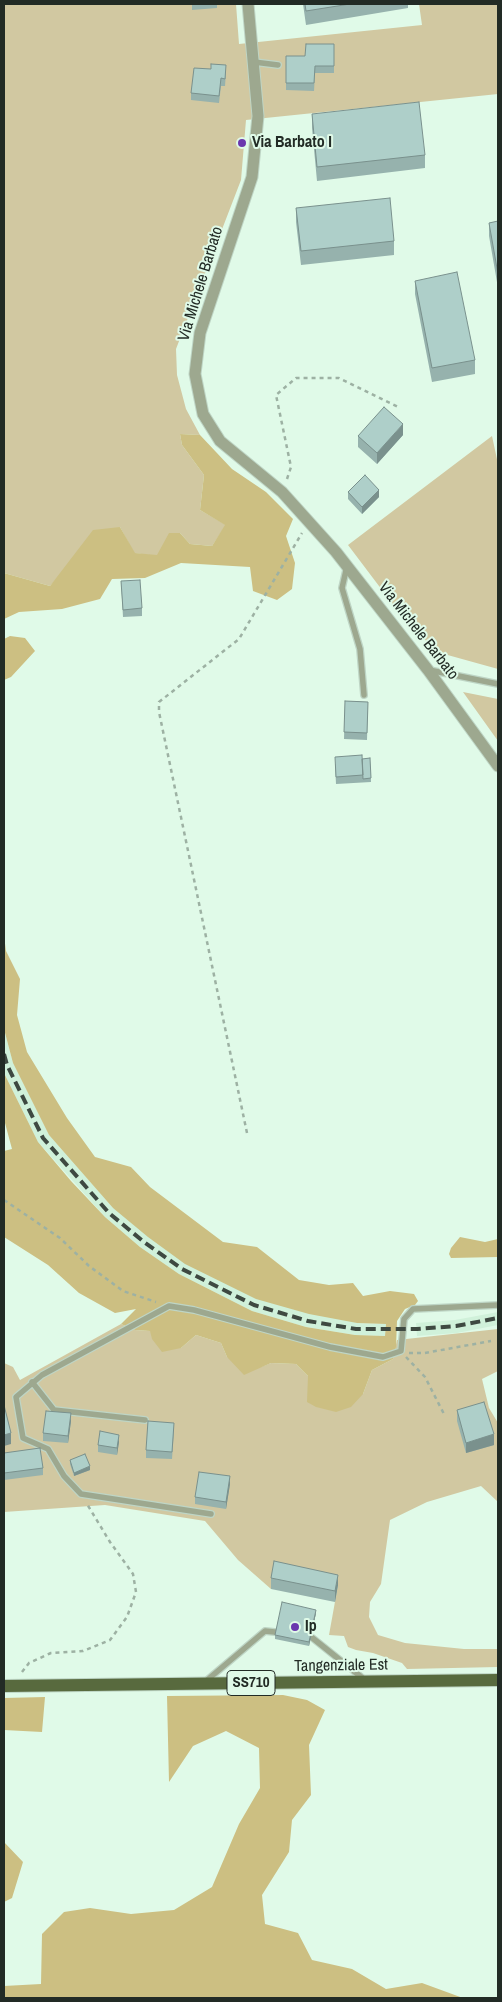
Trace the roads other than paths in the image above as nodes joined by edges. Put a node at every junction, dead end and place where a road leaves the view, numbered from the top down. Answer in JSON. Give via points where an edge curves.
{"nodes":[{"id":1,"x":248,"y":4,"type":"edge"},
{"id":2,"x":254,"y":62,"type":"junction"},
{"id":3,"x":278,"y":65,"type":"dead end"},
{"id":4,"x":347,"y":566,"type":"junction"},
{"id":5,"x":428,"y":670,"type":"junction"},
{"id":6,"x":498,"y":684,"type":"edge"},
{"id":7,"x":364,"y":695,"type":"dead end"},
{"id":8,"x":498,"y":766,"type":"edge"},
{"id":9,"x":498,"y":1305,"type":"edge"},
{"id":10,"x":32,"y":1382,"type":"junction"},
{"id":11,"x":145,"y":1420,"type":"dead end"},
{"id":12,"x":211,"y":1514,"type":"dead end"},
{"id":13,"x":292,"y":1634,"type":"edge"},
{"id":14,"x":301,"y":1635,"type":"edge"},
{"id":15,"x":498,"y":1680,"type":"edge"},
{"id":16,"x":368,"y":1682,"type":"junction"},
{"id":17,"x":203,"y":1684,"type":"junction"},
{"id":18,"x":4,"y":1686,"type":"edge"}],
"edges":[{"from":1,"to":2,"type":"street","name":"Via Michele Barbato"},
{"from":2,"to":3,"type":"lane"},
{"from":2,"to":4,"type":"street","name":"Via Michele Barbato","via":[[258,116],[252,177],[200,334],[195,374],[203,414],[220,441],[282,492]]},
{"from":4,"to":5,"type":"street","name":"Via Michele Barbato"},
{"from":4,"to":7,"type":"lane","via":[[342,588],[360,649]]},
{"from":5,"to":6,"type":"lane"},
{"from":5,"to":8,"type":"street","name":"Via Michele Barbato"},
{"from":9,"to":10,"type":"lane","via":[[413,1309],[404,1319],[401,1351],[383,1357],[169,1306]]},
{"from":10,"to":11,"type":"lane","via":[[54,1410]]},
{"from":10,"to":12,"type":"lane","via":[[16,1397],[23,1438],[48,1448],[64,1476],[81,1494]]},
{"from":13,"to":17,"type":"lane","via":[[265,1631]]},
{"from":14,"to":16,"type":"lane","via":[[310,1636]]},
{"from":15,"to":16,"type":"main road","name":"Tangenziale Est","number":"SS710"},
{"from":16,"to":17,"type":"main road","name":"Tangenziale Est","number":"SS710"},
{"from":17,"to":18,"type":"main road","name":"Tangenziale Est","number":"SS710"}]}
